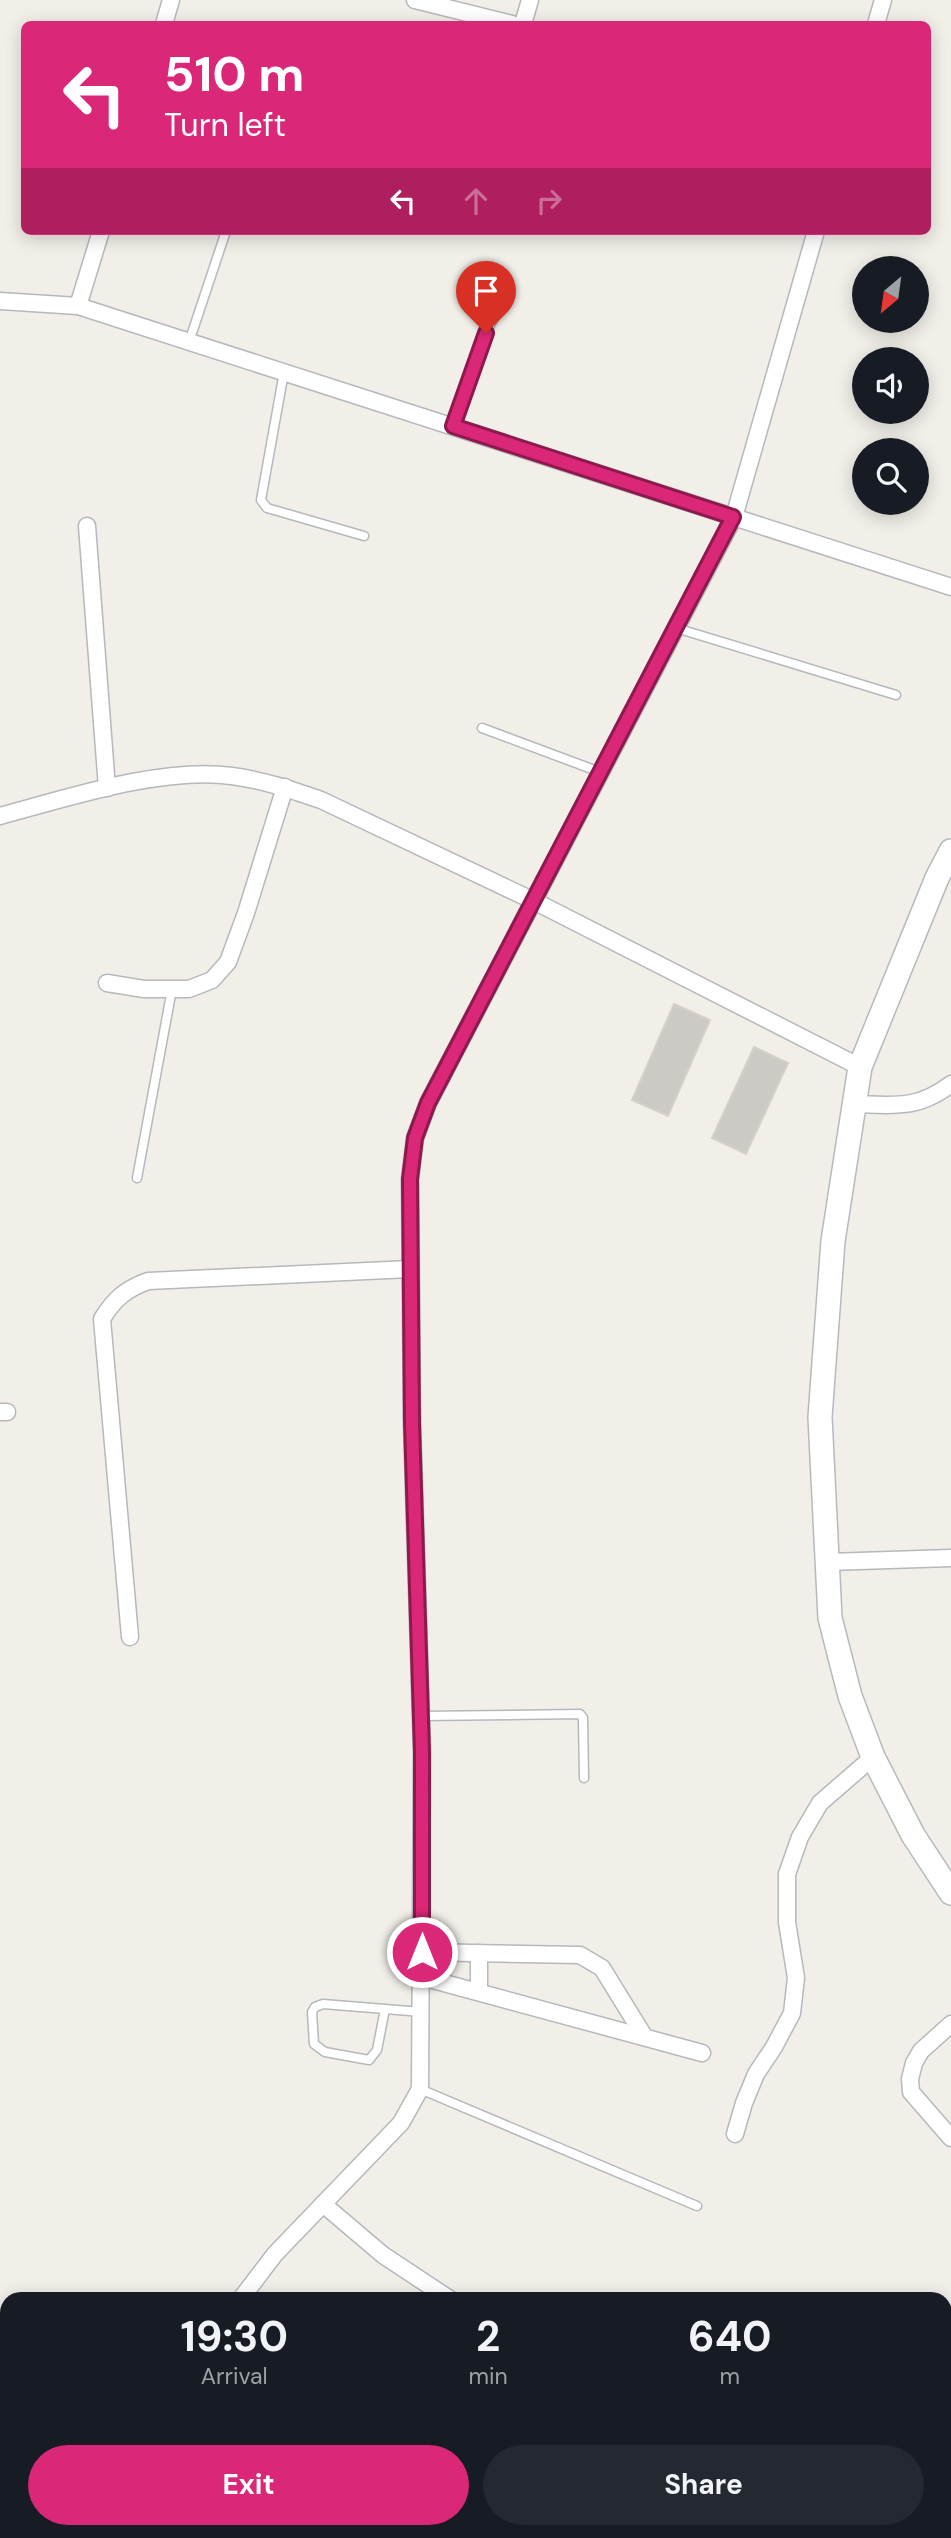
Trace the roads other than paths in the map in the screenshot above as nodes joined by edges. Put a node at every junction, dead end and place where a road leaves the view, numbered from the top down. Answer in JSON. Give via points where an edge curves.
{"nodes":[{"id":1,"x":172,"y":0,"type":"edge"},
{"id":2,"x":415,"y":0,"type":"edge"},
{"id":3,"x":530,"y":0,"type":"edge"},
{"id":4,"x":883,"y":0,"type":"edge"},
{"id":5,"x":165,"y":21,"type":"edge"},
{"id":6,"x":500,"y":21,"type":"edge"},
{"id":7,"x":524,"y":21,"type":"edge"},
{"id":8,"x":877,"y":21,"type":"edge"},
{"id":9,"x":100,"y":235,"type":"edge"},
{"id":10,"x":225,"y":235,"type":"edge"},
{"id":11,"x":815,"y":235,"type":"edge"},
{"id":12,"x":0,"y":301,"type":"edge"},
{"id":13,"x":78,"y":306,"type":"junction"},
{"id":14,"x":497,"y":312,"type":"dead end"},
{"id":15,"x":190,"y":342,"type":"junction"},
{"id":16,"x":284,"y":372,"type":"junction"},
{"id":17,"x":453,"y":426,"type":"junction"},
{"id":18,"x":733,"y":517,"type":"junction"},
{"id":19,"x":87,"y":526,"type":"dead end"},
{"id":20,"x":364,"y":536,"type":"dead end"},
{"id":21,"x":951,"y":587,"type":"edge"},
{"id":22,"x":677,"y":628,"type":"junction"},
{"id":23,"x":896,"y":695,"type":"dead end"},
{"id":24,"x":482,"y":728,"type":"dead end"},
{"id":25,"x":600,"y":772,"type":"junction"},
{"id":26,"x":285,"y":787,"type":"junction"},
{"id":27,"x":107,"y":788,"type":"junction"},
{"id":28,"x":0,"y":816,"type":"edge"},
{"id":29,"x":951,"y":852,"type":"edge"},
{"id":30,"x":534,"y":901,"type":"junction"},
{"id":31,"x":107,"y":983,"type":"dead end"},
{"id":32,"x":172,"y":989,"type":"junction"},
{"id":33,"x":860,"y":1067,"type":"junction"},
{"id":34,"x":951,"y":1084,"type":"edge"},
{"id":35,"x":854,"y":1104,"type":"junction"},
{"id":36,"x":137,"y":1178,"type":"dead end"},
{"id":37,"x":410,"y":1269,"type":"junction"},
{"id":38,"x":951,"y":1558,"type":"edge"},
{"id":39,"x":828,"y":1562,"type":"junction"},
{"id":40,"x":130,"y":1637,"type":"dead end"},
{"id":41,"x":421,"y":1716,"type":"junction"},
{"id":42,"x":873,"y":1757,"type":"junction"},
{"id":43,"x":584,"y":1778,"type":"dead end"},
{"id":44,"x":951,"y":1893,"type":"edge"},
{"id":45,"x":422,"y":1952,"type":"junction"},
{"id":46,"x":479,"y":1953,"type":"junction"},
{"id":47,"x":422,"y":1977,"type":"junction"},
{"id":48,"x":479,"y":1992,"type":"junction"},
{"id":49,"x":385,"y":2009,"type":"junction"},
{"id":50,"x":422,"y":2012,"type":"junction"},
{"id":51,"x":951,"y":2024,"type":"edge"},
{"id":52,"x":644,"y":2036,"type":"junction"},
{"id":53,"x":702,"y":2053,"type":"dead end"},
{"id":54,"x":420,"y":2089,"type":"junction"},
{"id":55,"x":735,"y":2134,"type":"dead end"},
{"id":56,"x":951,"y":2138,"type":"edge"},
{"id":57,"x":323,"y":2204,"type":"junction"},
{"id":58,"x":697,"y":2206,"type":"dead end"},
{"id":59,"x":246,"y":2292,"type":"edge"},
{"id":60,"x":439,"y":2292,"type":"edge"}],
"edges":[{"from":1,"to":5,"type":"street"},
{"from":2,"to":6,"type":"street"},
{"from":3,"to":7,"type":"street"},
{"from":4,"to":8,"type":"street"},
{"from":9,"to":13,"type":"street"},
{"from":10,"to":15,"type":"lane"},
{"from":11,"to":18,"type":"street"},
{"from":12,"to":13,"type":"street"},
{"from":13,"to":15,"type":"street"},
{"from":14,"to":17,"type":"lane"},
{"from":15,"to":16,"type":"street"},
{"from":16,"to":17,"type":"street"},
{"from":16,"to":20,"type":"lane","via":[[261,500],[267,508]]},
{"from":17,"to":18,"type":"street"},
{"from":18,"to":21,"type":"street"},
{"from":18,"to":22,"type":"street"},
{"from":19,"to":27,"type":"street"},
{"from":22,"to":23,"type":"lane"},
{"from":22,"to":25,"type":"street"},
{"from":24,"to":25,"type":"lane"},
{"from":25,"to":30,"type":"street"},
{"from":26,"to":27,"type":"street","via":[[232,775],[188,774]]},
{"from":26,"to":30,"type":"street"},
{"from":26,"to":32,"type":"street","via":[[228,962],[212,980],[189,989]]},
{"from":27,"to":28,"type":"street"},
{"from":29,"to":33,"type":"street","via":[[936,878]]},
{"from":30,"to":33,"type":"street"},
{"from":30,"to":37,"type":"street","via":[[428,1103],[415,1138]]},
{"from":31,"to":32,"type":"street"},
{"from":32,"to":36,"type":"lane"},
{"from":33,"to":35,"type":"street"},
{"from":34,"to":35,"type":"street","via":[[935,1096],[909,1105]]},
{"from":35,"to":39,"type":"street","via":[[833,1241],[820,1418]]},
{"from":37,"to":40,"type":"street","via":[[148,1281],[114,1300],[102,1319]]},
{"from":37,"to":41,"type":"street"},
{"from":38,"to":39,"type":"street"},
{"from":39,"to":42,"type":"street","via":[[830,1618],[850,1696]]},
{"from":41,"to":43,"type":"lane","via":[[580,1714]]},
{"from":41,"to":45,"type":"street"},
{"from":42,"to":44,"type":"street","via":[[913,1835]]},
{"from":42,"to":55,"type":"street","via":[[820,1803],[800,1837],[787,1874],[787,1922],[796,1978],[792,2013],[756,2074]]},
{"from":45,"to":46,"type":"street"},
{"from":45,"to":47,"type":"street"},
{"from":46,"to":48,"type":"street"},
{"from":46,"to":52,"type":"street","via":[[591,1959],[602,1968]]},
{"from":47,"to":48,"type":"street"},
{"from":47,"to":50,"type":"street"},
{"from":48,"to":52,"type":"street"},
{"from":49,"to":49,"type":"lane","via":[[315,2007],[314,2043],[325,2052],[369,2060],[377,2050]]},
{"from":49,"to":50,"type":"lane"},
{"from":50,"to":54,"type":"street"},
{"from":51,"to":56,"type":"street","via":[[921,2051],[910,2079],[911,2092]]},
{"from":52,"to":53,"type":"street"},
{"from":54,"to":57,"type":"street","via":[[401,2123]]},
{"from":54,"to":58,"type":"lane"},
{"from":57,"to":59,"type":"street"},
{"from":57,"to":60,"type":"street","via":[[383,2255]]}]}
